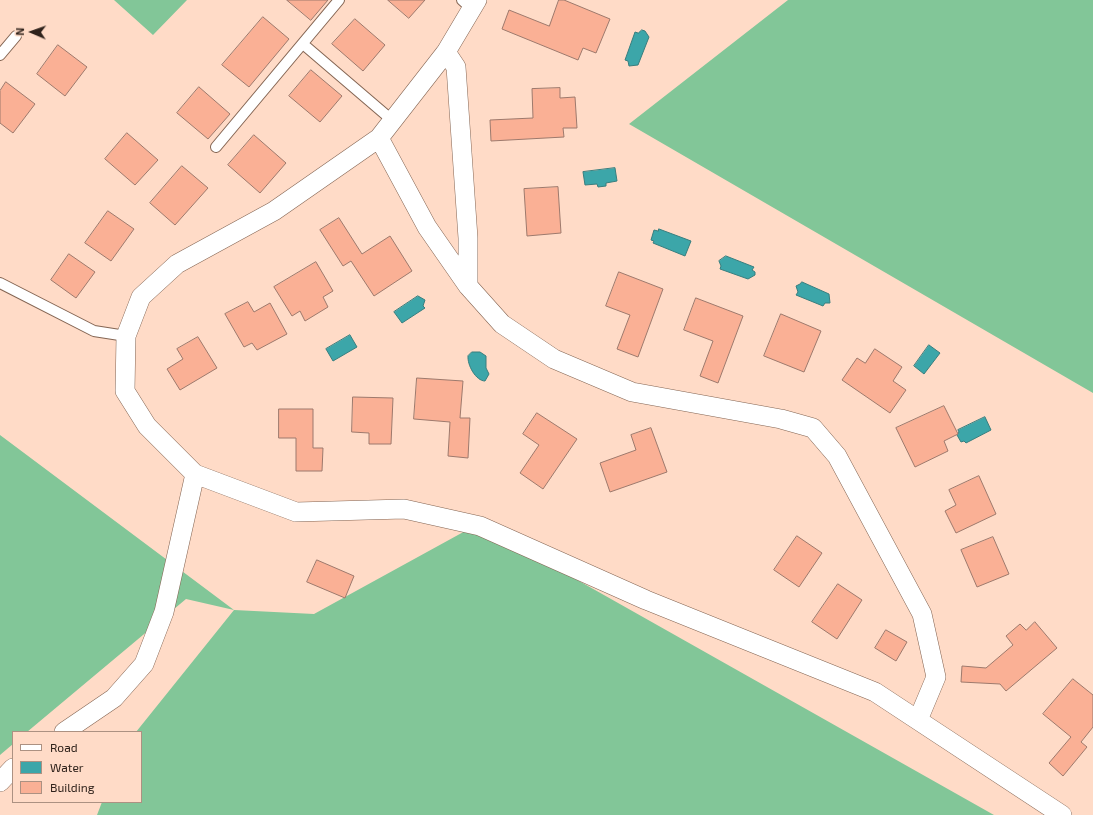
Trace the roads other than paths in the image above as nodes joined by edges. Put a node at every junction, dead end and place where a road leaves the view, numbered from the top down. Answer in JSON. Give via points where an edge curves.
{"nodes":[{"id":1,"x":340,"y":0,"type":"edge"},
{"id":2,"x":470,"y":3,"type":"edge"},
{"id":3,"x":16,"y":36,"type":"dead end"},
{"id":4,"x":303,"y":44,"type":"junction"},
{"id":5,"x":446,"y":52,"type":"junction"},
{"id":6,"x":0,"y":56,"type":"edge"},
{"id":7,"x":393,"y":121,"type":"junction"},
{"id":8,"x":379,"y":138,"type":"junction"},
{"id":9,"x":216,"y":147,"type":"dead end"},
{"id":10,"x":0,"y":284,"type":"edge"},
{"id":11,"x":468,"y":286,"type":"junction"},
{"id":12,"x":126,"y":336,"type":"junction"},
{"id":13,"x":195,"y":474,"type":"junction"},
{"id":14,"x":918,"y":720,"type":"junction"},
{"id":15,"x":65,"y":731,"type":"edge"},
{"id":16,"x":12,"y":769,"type":"edge"},
{"id":17,"x":0,"y":782,"type":"edge"},
{"id":18,"x":1062,"y":815,"type":"edge"}],
"edges":[{"from":1,"to":4,"type":"lane"},
{"from":2,"to":5,"type":"street"},
{"from":3,"to":6,"type":"lane"},
{"from":4,"to":7,"type":"lane"},
{"from":4,"to":9,"type":"lane"},
{"from":5,"to":7,"type":"street"},
{"from":5,"to":11,"type":"street","via":[[456,67],[468,238]]},
{"from":7,"to":8,"type":"street"},
{"from":8,"to":11,"type":"street","via":[[427,226]]},
{"from":8,"to":12,"type":"street","via":[[274,212],[177,264],[141,297]]},
{"from":10,"to":12,"type":"lane","via":[[94,331]]},
{"from":11,"to":14,"type":"street","via":[[502,324],[554,359],[632,392],[781,419],[814,428],[837,456],[922,614],[936,678]]},
{"from":12,"to":13,"type":"street","via":[[125,391],[147,426]]},
{"from":13,"to":14,"type":"street","via":[[296,512],[404,509],[480,526],[646,600],[876,692]]},
{"from":13,"to":15,"type":"street","via":[[164,612],[144,664],[114,698]]},
{"from":14,"to":18,"type":"street"},
{"from":16,"to":17,"type":"street"}]}
